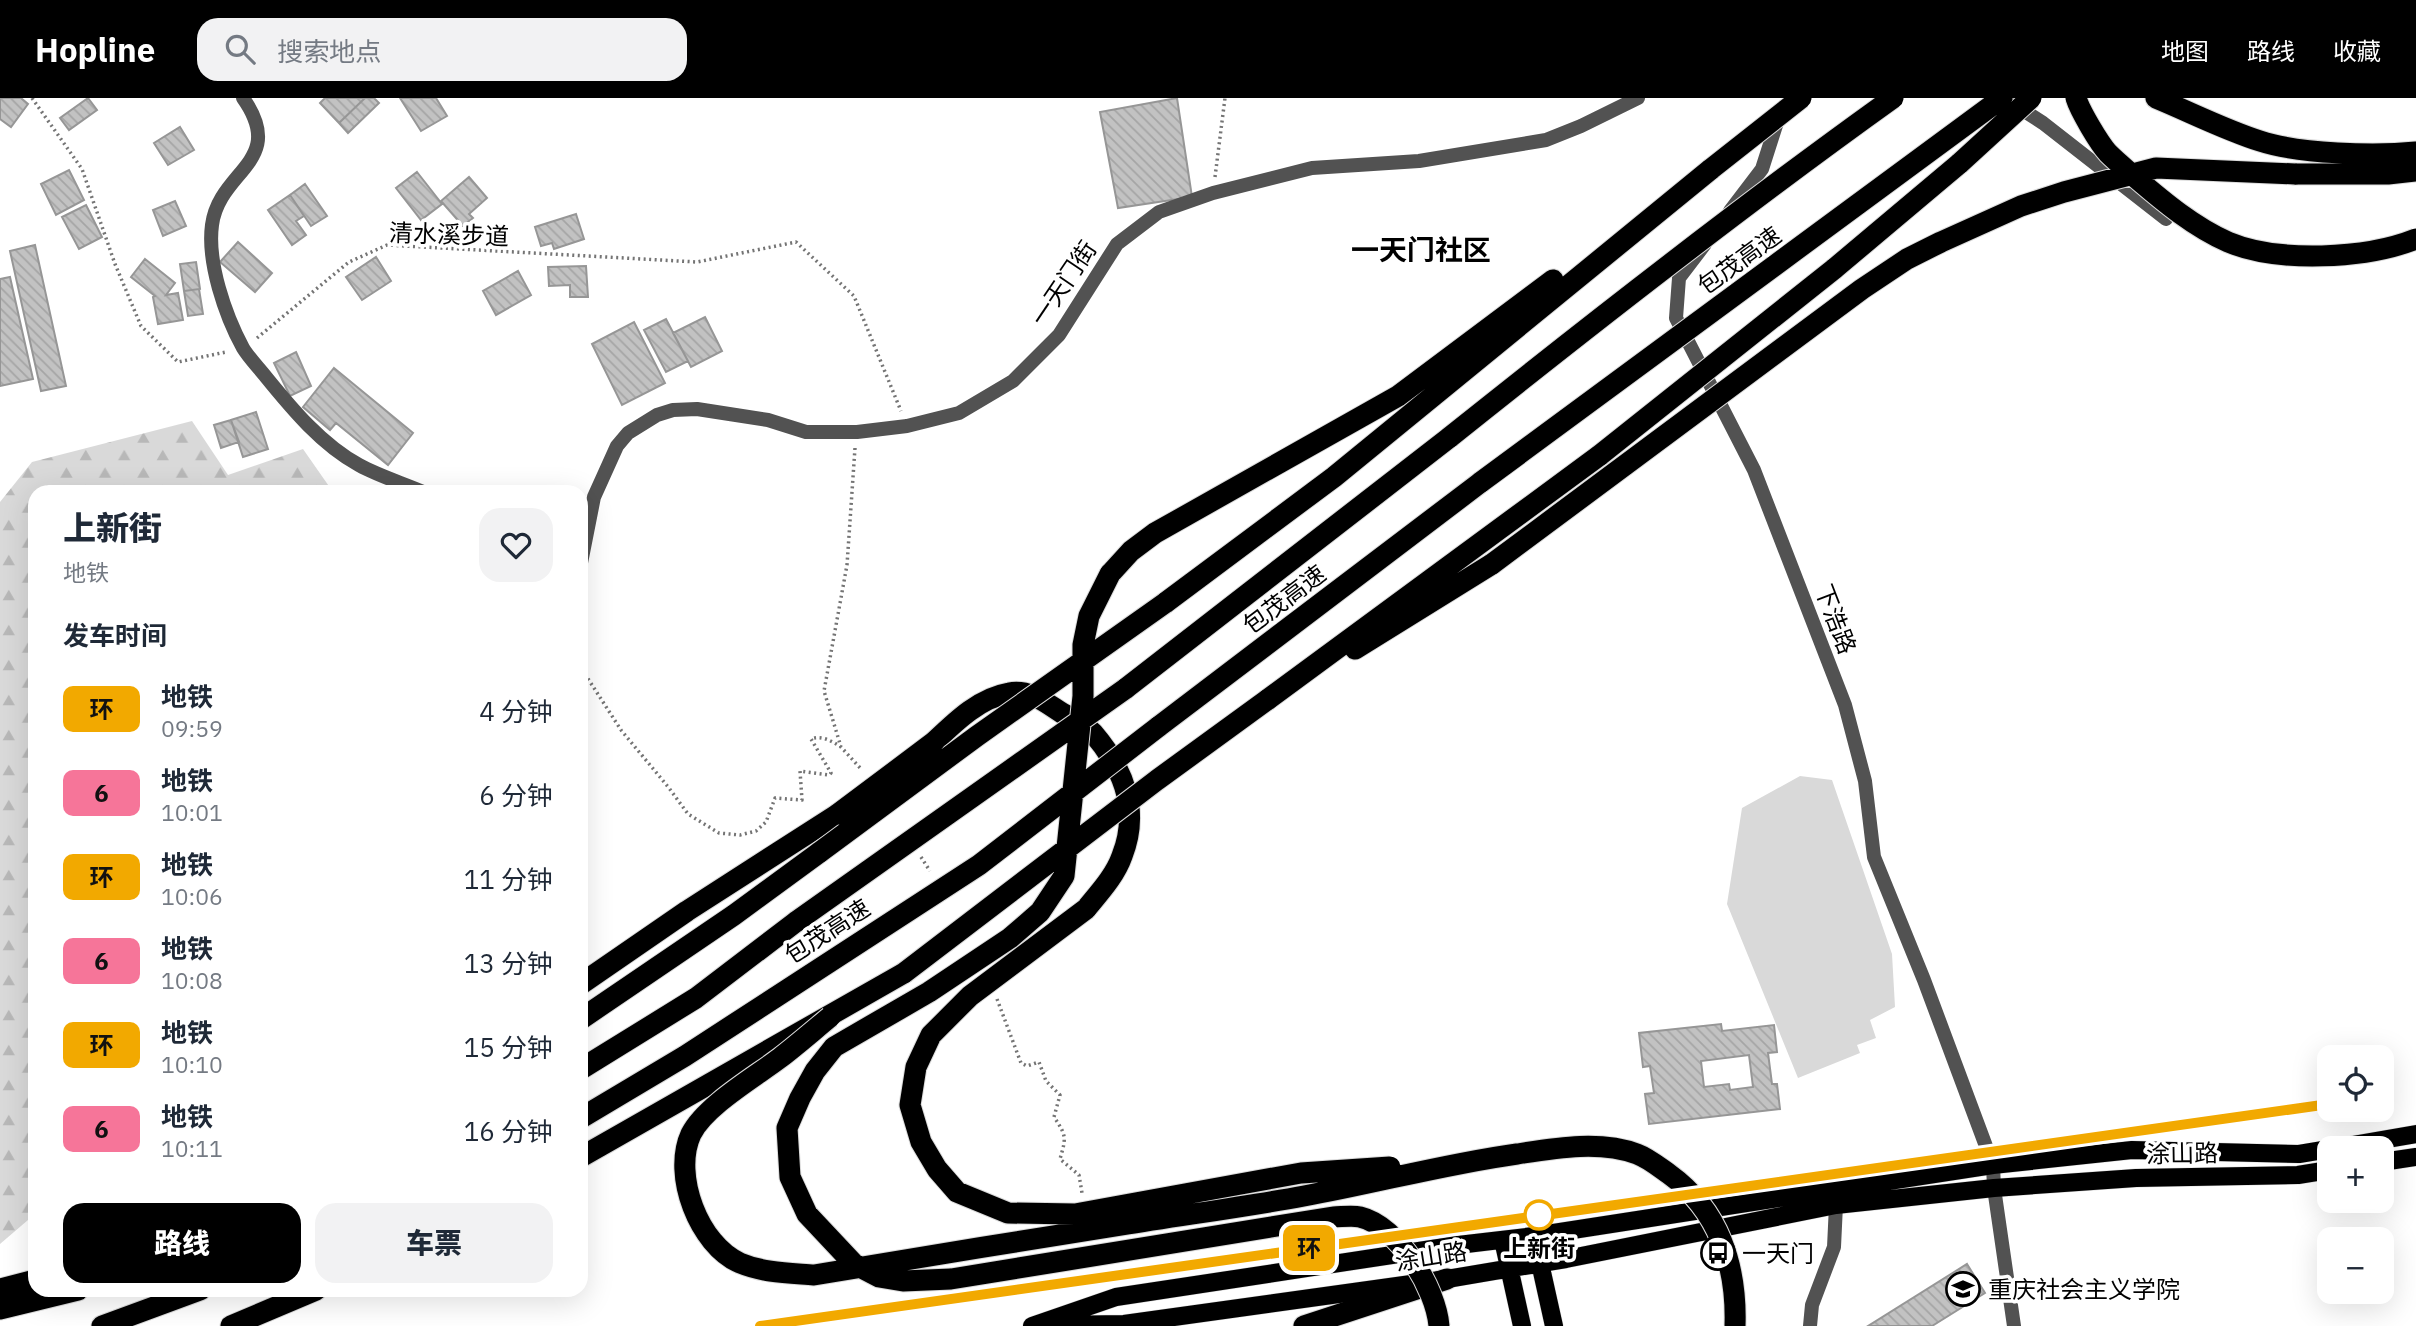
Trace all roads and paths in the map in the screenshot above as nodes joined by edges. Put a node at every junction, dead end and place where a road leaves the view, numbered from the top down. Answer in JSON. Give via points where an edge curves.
{"nodes":[{"id":1,"x":32,"y":98,"type":"edge"},
{"id":2,"x":243,"y":98,"type":"edge"},
{"id":3,"x":1225,"y":98,"type":"edge"},
{"id":4,"x":1638,"y":98,"type":"edge"},
{"id":5,"x":1785,"y":98,"type":"edge"},
{"id":6,"x":1801,"y":98,"type":"edge"},
{"id":7,"x":1893,"y":98,"type":"edge"},
{"id":8,"x":2004,"y":98,"type":"edge"},
{"id":9,"x":2031,"y":98,"type":"edge"},
{"id":10,"x":2076,"y":98,"type":"edge"},
{"id":11,"x":2156,"y":98,"type":"edge"},
{"id":12,"x":2416,"y":152,"type":"edge"},
{"id":13,"x":2416,"y":171,"type":"edge"},
{"id":14,"x":1213,"y":193,"type":"junction"},
{"id":15,"x":1660,"y":209,"type":"junction"},
{"id":16,"x":2166,"y":219,"type":"dead end"},
{"id":17,"x":2416,"y":239,"type":"edge"},
{"id":18,"x":243,"y":349,"type":"junction"},
{"id":19,"x":907,"y":426,"type":"junction"},
{"id":20,"x":856,"y":432,"type":"junction"},
{"id":21,"x":406,"y":485,"type":"edge"},
{"id":22,"x":588,"y":527,"type":"edge"},
{"id":23,"x":588,"y":679,"type":"edge"},
{"id":24,"x":1273,"y":695,"type":"junction"},
{"id":25,"x":588,"y":979,"type":"edge"},
{"id":26,"x":588,"y":1014,"type":"edge"},
{"id":27,"x":830,"y":1017,"type":"junction"},
{"id":28,"x":1040,"y":1062,"type":"dead end"},
{"id":29,"x":588,"y":1065,"type":"edge"},
{"id":30,"x":588,"y":1114,"type":"edge"},
{"id":31,"x":2416,"y":1135,"type":"edge"},
{"id":32,"x":2394,"y":1138,"type":"edge"},
{"id":33,"x":2317,"y":1151,"type":"edge"},
{"id":34,"x":588,"y":1153,"type":"edge"},
{"id":35,"x":2416,"y":1157,"type":"edge"},
{"id":36,"x":2394,"y":1160,"type":"edge"},
{"id":37,"x":1469,"y":1161,"type":"junction"},
{"id":38,"x":1993,"y":1165,"type":"junction"},
{"id":39,"x":2317,"y":1172,"type":"edge"},
{"id":40,"x":1079,"y":1175,"type":"dead end"},
{"id":41,"x":1994,"y":1188,"type":"junction"},
{"id":42,"x":1836,"y":1205,"type":"junction"},
{"id":43,"x":1534,"y":1236,"type":"junction"},
{"id":44,"x":1503,"y":1240,"type":"junction"},
{"id":45,"x":1539,"y":1264,"type":"junction"},
{"id":46,"x":1508,"y":1269,"type":"junction"},
{"id":47,"x":1447,"y":1279,"type":"junction"},
{"id":48,"x":28,"y":1282,"type":"edge"},
{"id":49,"x":0,"y":1289,"type":"edge"},
{"id":50,"x":50,"y":1297,"type":"edge"},
{"id":51,"x":181,"y":1297,"type":"edge"},
{"id":52,"x":299,"y":1297,"type":"edge"},
{"id":53,"x":0,"y":1310,"type":"edge"},
{"id":54,"x":1035,"y":1325,"type":"edge"},
{"id":55,"x":102,"y":1326,"type":"edge"},
{"id":56,"x":230,"y":1326,"type":"edge"},
{"id":57,"x":1304,"y":1326,"type":"edge"},
{"id":58,"x":1439,"y":1326,"type":"edge"},
{"id":59,"x":1522,"y":1326,"type":"edge"},
{"id":60,"x":1554,"y":1326,"type":"edge"},
{"id":61,"x":1735,"y":1326,"type":"edge"},
{"id":62,"x":1810,"y":1326,"type":"edge"},
{"id":63,"x":2014,"y":1326,"type":"edge"}],
"edges":[{"from":1,"to":18,"type":"path","name":"清水溪步道","via":[[82,169],[141,326],[178,362]]},
{"from":2,"to":18,"type":"street","via":[[259,129],[257,148],[222,198],[210,243],[212,265]]},
{"from":3,"to":14,"type":"path"},
{"from":4,"to":14,"type":"street","name":"一天门街","via":[[1546,140],[1419,161],[1312,168]]},
{"from":5,"to":38,"type":"street","name":"下浩路","via":[[1762,169],[1679,278],[1676,318],[1754,470],[1845,705],[1865,781],[1874,857]]},
{"from":6,"to":15,"type":"highway","bridge":true},
{"from":7,"to":29,"type":"highway","name":"包茂高速","bridge":true,"via":[[1799,165],[1125,689],[696,998]]},
{"from":8,"to":16,"type":"street"},
{"from":8,"to":30,"type":"highway","name":"包茂高速","bridge":true,"via":[[1481,482],[979,865]]},
{"from":9,"to":24,"type":"highway","bridge":true,"via":[[1823,278],[1600,455]]},
{"from":10,"to":17,"type":"highway","bridge":true,"via":[[2107,152],[2170,208],[2228,242],[2304,256],[2393,248]]},
{"from":11,"to":12,"type":"highway","via":[[2280,146]]},
{"from":13,"to":24,"type":"highway","bridge":true,"via":[[2295,174],[2156,168],[2021,206],[1907,259],[1492,564],[1377,638]]},
{"from":14,"to":19,"type":"street","name":"一天门街","via":[[1159,212],[1116,244],[1059,335],[1013,381],[959,413]]},
{"from":15,"to":26,"type":"highway","bridge":true,"via":[[1273,524],[724,922]]},
{"from":15,"to":58,"type":"highway","bridge":true,"via":[[1579,259],[1398,396],[1155,533],[1131,551],[1110,574],[1089,616],[1083,645],[1083,696],[1064,876],[1040,912],[1010,938],[834,1047],[815,1071],[788,1128],[790,1177],[807,1214],[854,1264],[879,1277],[951,1279],[1333,1217],[1359,1217],[1380,1226],[1411,1256],[1428,1289]]},
{"from":18,"to":19,"type":"path","name":"清水溪步道","via":[[349,262],[387,245],[697,262],[796,242],[854,296]]},
{"from":18,"to":21,"type":"street","via":[[296,414],[324,439],[357,464]]},
{"from":19,"to":20,"type":"street","name":"一天门街"},
{"from":20,"to":22,"type":"street","name":"一天门街","via":[[806,432],[768,420],[697,409],[657,415],[628,433],[617,446],[594,497]]},
{"from":20,"to":23,"type":"path","via":[[847,565],[824,691],[841,747],[827,739],[811,739],[831,774],[800,771],[802,800],[775,798],[766,821],[756,831],[719,833],[688,814],[621,730]]},
{"from":24,"to":27,"type":"highway","bridge":true,"via":[[904,973]]},
{"from":25,"to":37,"type":"highway","bridge":true,"via":[[838,814],[983,702],[1009,693],[1029,693],[1092,732],[1117,768],[1130,800],[1131,823],[1122,856],[1086,909],[970,996],[931,1035],[916,1067],[910,1105],[921,1143],[957,1192],[1008,1213],[1075,1214],[1301,1173]]},
{"from":27,"to":34,"type":"highway","bridge":true},
{"from":27,"to":37,"type":"highway","bridge":true,"via":[[712,1109],[691,1134],[684,1178],[692,1207],[720,1249],[739,1263],[769,1272],[814,1275],[1304,1196]]},
{"from":28,"to":40,"type":"path","via":[[1046,1081],[1060,1095],[1054,1117],[1065,1132],[1060,1159]]},
{"from":31,"to":32,"type":"main road"},
{"from":33,"to":38,"type":"main road","name":"涂山路","via":[[2132,1150]]},
{"from":35,"to":36,"type":"main road"},
{"from":37,"to":61,"type":"highway","bridge":true,"via":[[1586,1146],[1638,1154],[1657,1165],[1698,1199],[1713,1221],[1733,1278]]},
{"from":38,"to":41,"type":"street","name":"下浩路"},
{"from":38,"to":43,"type":"main road","name":"涂山路"},
{"from":39,"to":41,"type":"main road","name":"涂山路"},
{"from":41,"to":42,"type":"main road","name":"涂山路"},
{"from":41,"to":63,"type":"street","name":"下浩路"},
{"from":42,"to":45,"type":"main road","name":"涂山路"},
{"from":42,"to":62,"type":"street","via":[[1834,1247],[1812,1305]]},
{"from":43,"to":44,"type":"main road","name":"涂山路"},
{"from":43,"to":45,"type":"main road"},
{"from":44,"to":46,"type":"main road"},
{"from":44,"to":54,"type":"main road","name":"涂山路","via":[[1116,1297]]},
{"from":45,"to":46,"type":"main road","name":"涂山路"},
{"from":45,"to":60,"type":"main road"},
{"from":46,"to":47,"type":"main road","name":"涂山路"},
{"from":46,"to":59,"type":"main road"},
{"from":47,"to":54,"type":"main road","name":"涂山路","via":[[1124,1324]]},
{"from":47,"to":57,"type":"highway"},
{"from":48,"to":49,"type":"highway"},
{"from":50,"to":53,"type":"highway"},
{"from":51,"to":55,"type":"highway"},
{"from":52,"to":56,"type":"highway"}]}
